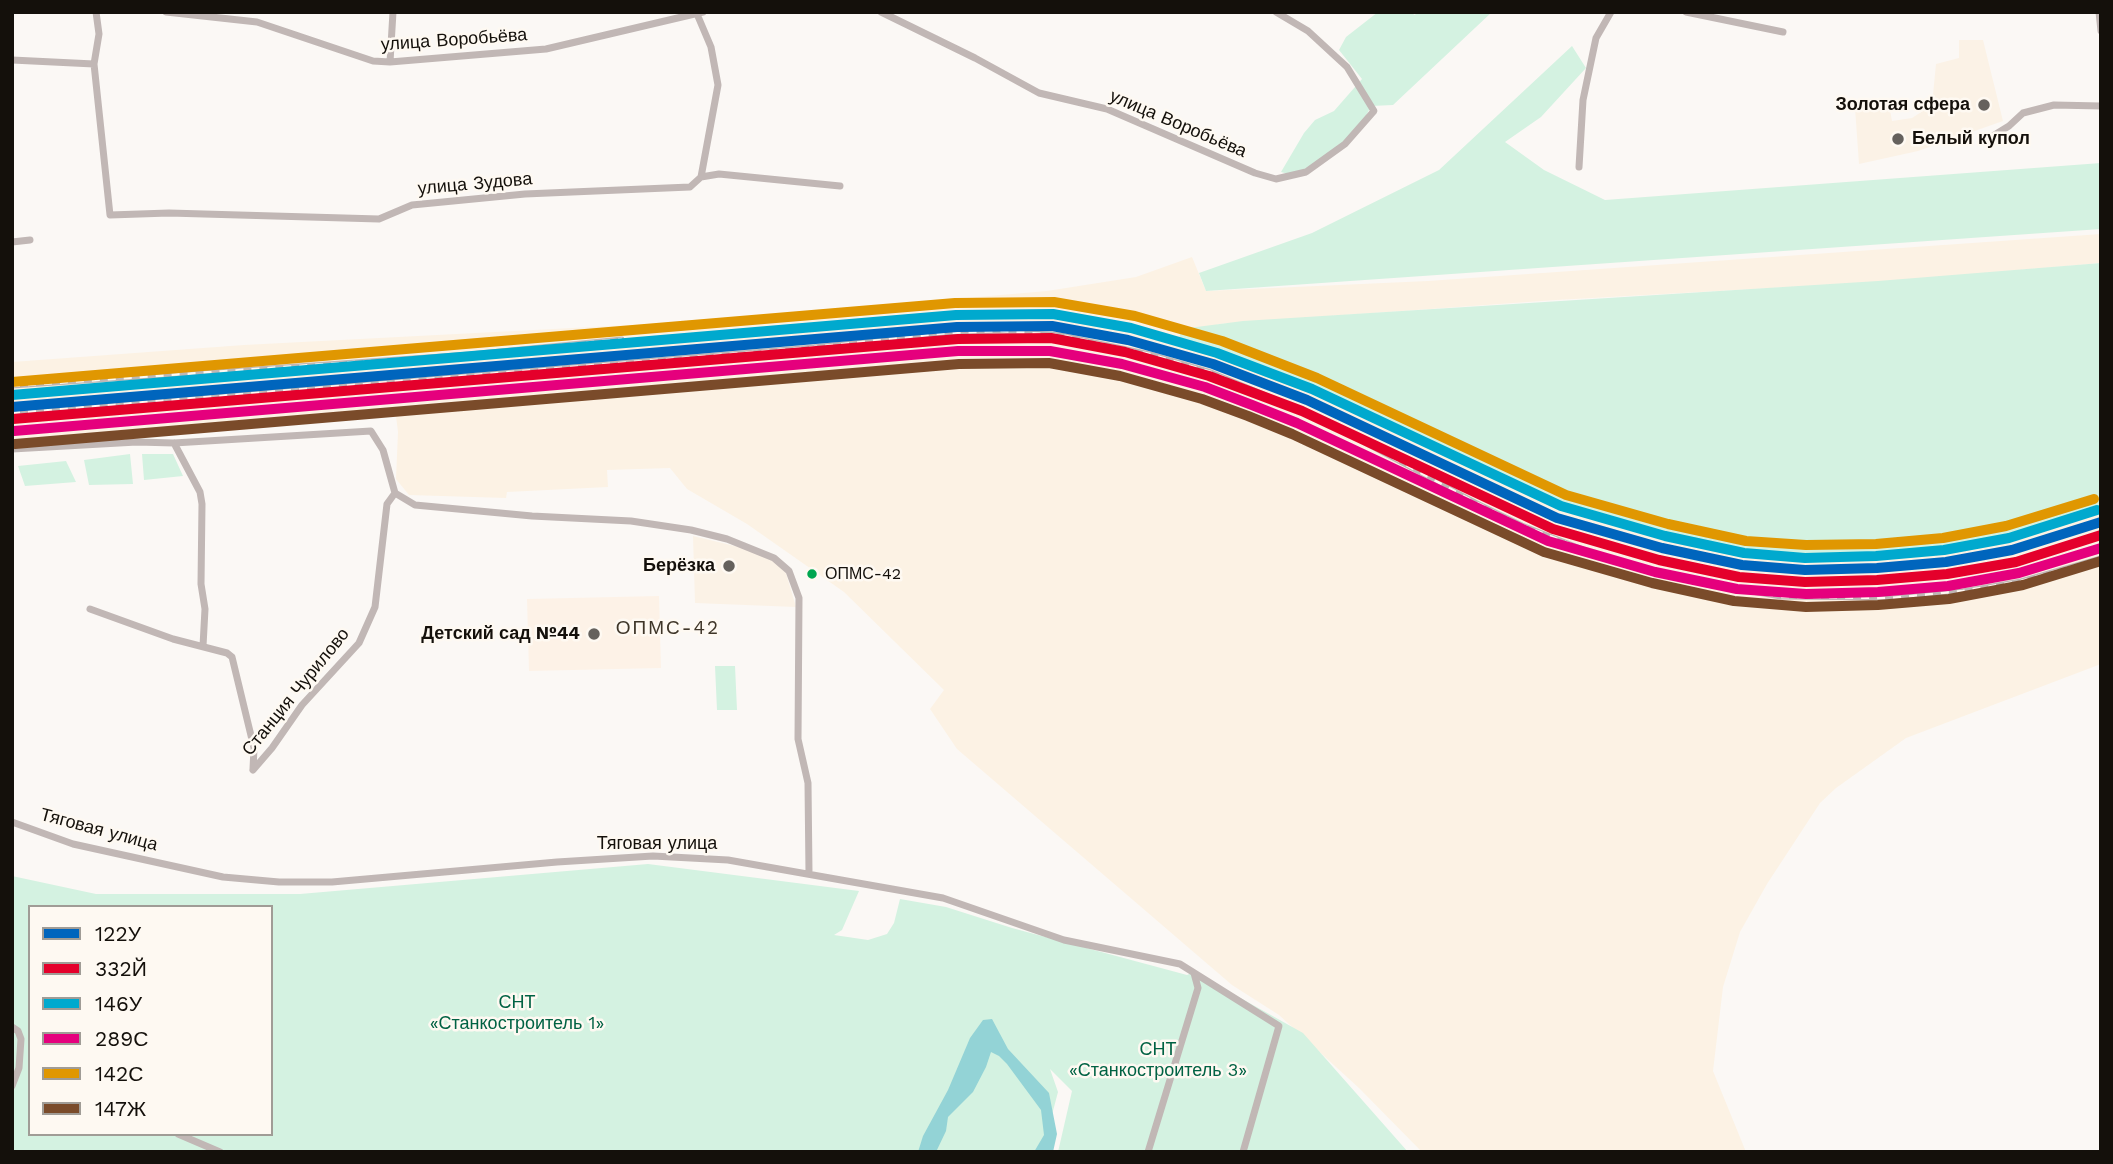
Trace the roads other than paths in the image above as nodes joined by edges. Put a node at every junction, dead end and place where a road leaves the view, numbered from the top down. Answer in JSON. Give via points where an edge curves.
{"nodes":[{"id":1,"x":96,"y":12,"type":"edge"},
{"id":2,"x":166,"y":12,"type":"edge"},
{"id":3,"x":393,"y":12,"type":"edge"},
{"id":4,"x":881,"y":12,"type":"edge"},
{"id":5,"x":1276,"y":12,"type":"edge"},
{"id":6,"x":1611,"y":12,"type":"edge"},
{"id":7,"x":1686,"y":12,"type":"edge"},
{"id":8,"x":2099,"y":12,"type":"edge"},
{"id":9,"x":700,"y":13,"type":"edge"},
{"id":10,"x":2101,"y":31,"type":"edge"},
{"id":11,"x":1783,"y":32,"type":"dead end"},
{"id":12,"x":12,"y":60,"type":"edge"},
{"id":13,"x":390,"y":62,"type":"junction"},
{"id":14,"x":94,"y":64,"type":"junction"},
{"id":15,"x":2101,"y":106,"type":"edge"},
{"id":16,"x":1983,"y":142,"type":"dead end"},
{"id":17,"x":1579,"y":167,"type":"dead end"},
{"id":18,"x":701,"y":177,"type":"junction"},
{"id":19,"x":840,"y":186,"type":"dead end"},
{"id":20,"x":30,"y":240,"type":"dead end"},
{"id":21,"x":12,"y":242,"type":"edge"},
{"id":22,"x":174,"y":443,"type":"junction"},
{"id":23,"x":12,"y":449,"type":"edge"},
{"id":24,"x":395,"y":493,"type":"junction"},
{"id":25,"x":90,"y":609,"type":"dead end"},
{"id":26,"x":203,"y":646,"type":"junction"},
{"id":27,"x":12,"y":822,"type":"edge"},
{"id":28,"x":809,"y":873,"type":"junction"},
{"id":29,"x":1194,"y":972,"type":"junction"},
{"id":30,"x":12,"y":1027,"type":"edge"},
{"id":31,"x":19,"y":1068,"type":"junction"},
{"id":32,"x":28,"y":1072,"type":"edge"},
{"id":33,"x":12,"y":1086,"type":"edge"},
{"id":34,"x":183,"y":1136,"type":"edge"},
{"id":35,"x":220,"y":1152,"type":"edge"},
{"id":36,"x":1148,"y":1152,"type":"edge"},
{"id":37,"x":1243,"y":1152,"type":"edge"}],
"edges":[{"from":1,"to":14,"type":"street","via":[[99,34]]},
{"from":2,"to":13,"type":"street","name":"улица Воробьёва","via":[[257,22],[373,61]]},
{"from":3,"to":13,"type":"street"},
{"from":4,"to":5,"type":"street","name":"улица Воробьёва","via":[[1039,93],[1107,109],[1276,179],[1306,172],[1345,144],[1374,111],[1348,67],[1308,30]]},
{"from":6,"to":17,"type":"street","via":[[1596,38],[1583,100]]},
{"from":7,"to":11,"type":"street"},
{"from":8,"to":10,"type":"street"},
{"from":9,"to":13,"type":"street","name":"улица Воробьёва","via":[[546,49]]},
{"from":9,"to":18,"type":"street","via":[[718,85]]},
{"from":12,"to":14,"type":"street"},
{"from":14,"to":18,"type":"street","name":"улица Зудова","via":[[110,215],[379,219],[412,205],[525,194],[690,187]]},
{"from":15,"to":16,"type":"street","via":[[2054,105],[2023,113]]},
{"from":18,"to":19,"type":"street","name":"улица Зудова","via":[[719,174]]},
{"from":20,"to":21,"type":"street"},
{"from":22,"to":23,"type":"street"},
{"from":22,"to":24,"type":"street","via":[[371,431],[383,450]]},
{"from":22,"to":26,"type":"street","via":[[202,504]]},
{"from":24,"to":26,"type":"street","name":"Станция Чурилово","via":[[387,503],[374,607],[359,643],[302,705],[253,770],[254,748],[232,657]]},
{"from":24,"to":28,"type":"street","via":[[415,505],[691,530],[748,546],[782,562],[799,598],[798,739],[808,783]]},
{"from":25,"to":26,"type":"street","name":"Станция Чурилово"},
{"from":27,"to":28,"type":"street","name":"Тяговая улица","via":[[73,844],[223,877],[279,882],[332,882],[653,856],[727,860]]},
{"from":28,"to":29,"type":"street","name":"Тяговая улица","via":[[943,898],[1064,940],[1180,964]]},
{"from":29,"to":36,"type":"street","via":[[1198,988]]},
{"from":29,"to":37,"type":"street","name":"Тяговая улица","via":[[1279,1026]]},
{"from":30,"to":31,"type":"street","via":[[20,1039]]},
{"from":31,"to":32,"type":"street"},
{"from":31,"to":33,"type":"street"},
{"from":34,"to":35,"type":"street"}]}
